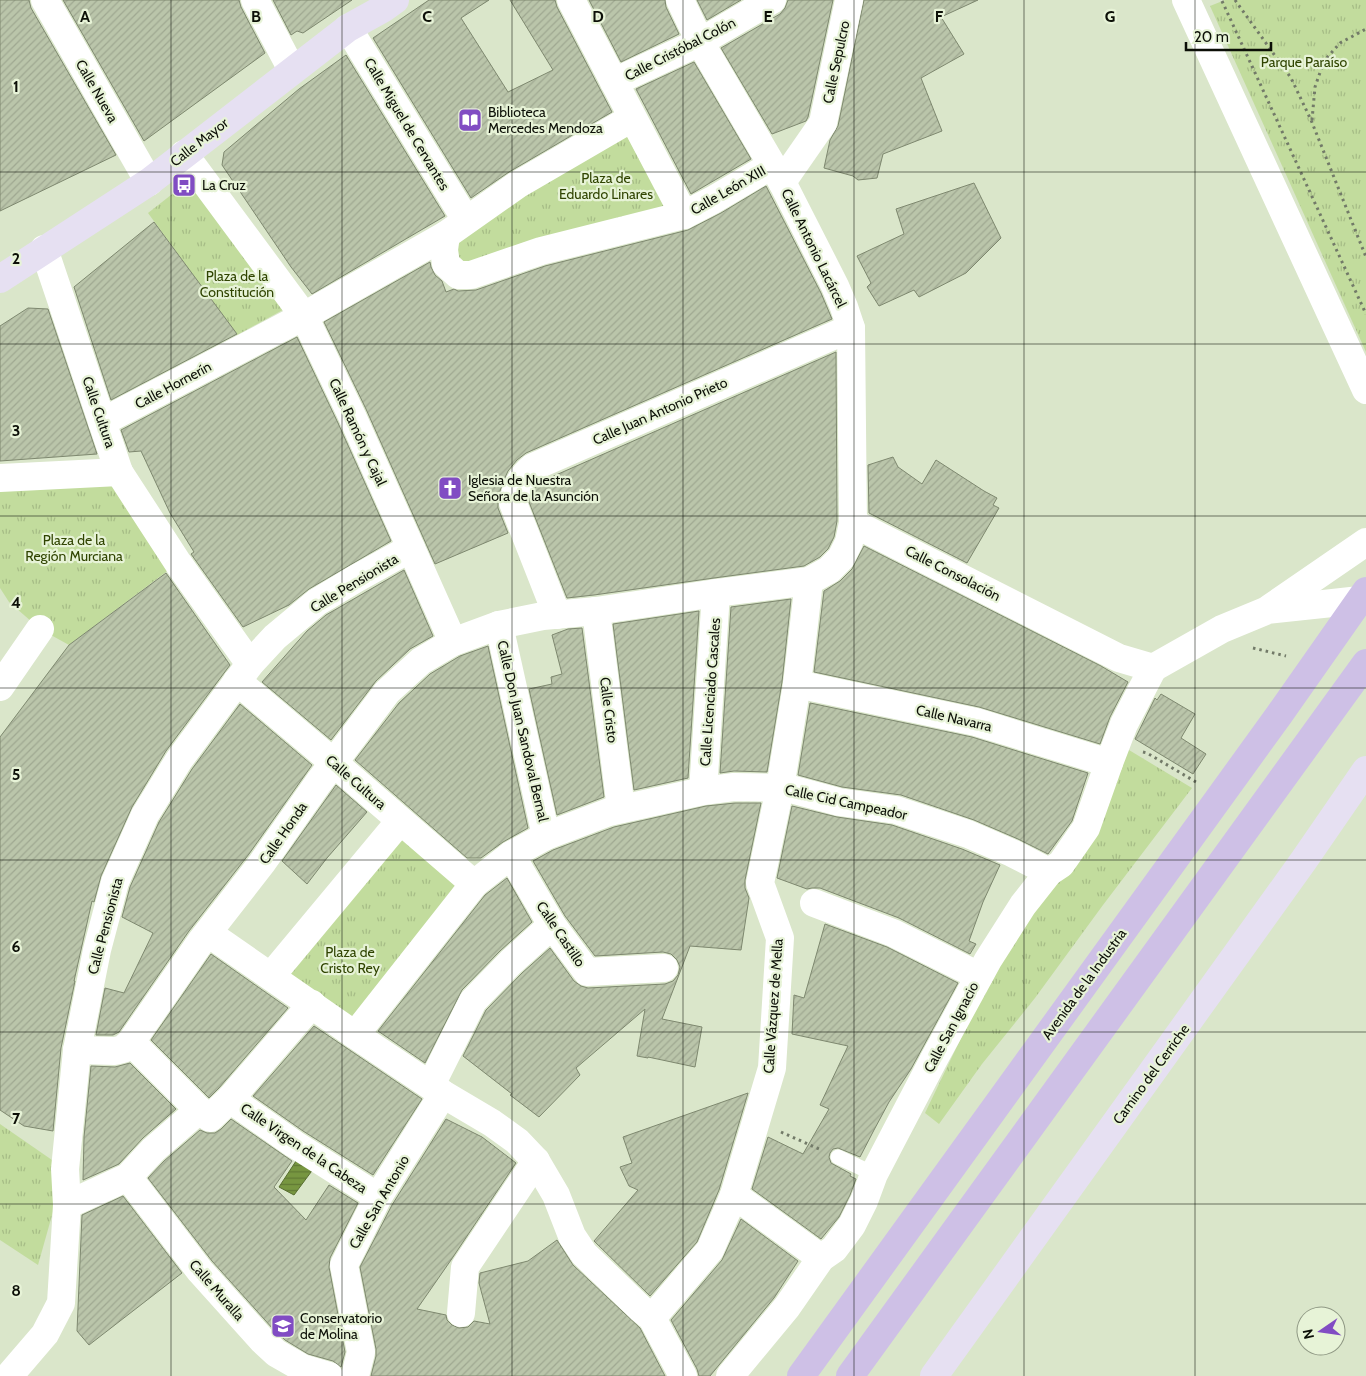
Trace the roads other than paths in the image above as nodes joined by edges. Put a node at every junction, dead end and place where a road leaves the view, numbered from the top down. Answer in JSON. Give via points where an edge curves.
{"nodes":[{"id":1,"x":45,"y":0,"type":"edge"},
{"id":2,"x":255,"y":0,"type":"edge"},
{"id":3,"x":572,"y":0,"type":"edge"},
{"id":4,"x":680,"y":0,"type":"edge"},
{"id":5,"x":772,"y":0,"type":"edge"},
{"id":6,"x":849,"y":0,"type":"edge"},
{"id":7,"x":1186,"y":0,"type":"edge"},
{"id":8,"x":386,"y":3,"type":"edge"},
{"id":9,"x":348,"y":28,"type":"junction"},
{"id":10,"x":700,"y":42,"type":"junction"},
{"id":11,"x":292,"y":70,"type":"junction"},
{"id":12,"x":614,"y":82,"type":"junction"},
{"id":13,"x":632,"y":118,"type":"junction"},
{"id":14,"x":184,"y":154,"type":"junction"},
{"id":15,"x":777,"y":173,"type":"junction"},
{"id":16,"x":148,"y":182,"type":"junction"},
{"id":17,"x":684,"y":215,"type":"junction"},
{"id":18,"x":456,"y":228,"type":"junction"},
{"id":19,"x":44,"y":249,"type":"junction"},
{"id":20,"x":0,"y":279,"type":"edge"},
{"id":21,"x":304,"y":316,"type":"junction"},
{"id":22,"x":850,"y":328,"type":"junction"},
{"id":23,"x":1366,"y":390,"type":"edge"},
{"id":24,"x":102,"y":422,"type":"junction"},
{"id":25,"x":119,"y":472,"type":"junction"},
{"id":26,"x":0,"y":478,"type":"edge"},
{"id":27,"x":853,"y":523,"type":"junction"},
{"id":28,"x":1366,"y":542,"type":"edge"},
{"id":29,"x":411,"y":548,"type":"junction"},
{"id":30,"x":809,"y":581,"type":"junction"},
{"id":31,"x":716,"y":593,"type":"junction"},
{"id":32,"x":1363,"y":595,"type":"edge"},
{"id":33,"x":1268,"y":610,"type":"junction"},
{"id":34,"x":596,"y":611,"type":"junction"},
{"id":35,"x":557,"y":615,"type":"junction"},
{"id":36,"x":499,"y":626,"type":"junction"},
{"id":37,"x":40,"y":630,"type":"dead end"},
{"id":38,"x":453,"y":642,"type":"junction"},
{"id":39,"x":1366,"y":663,"type":"edge"},
{"id":40,"x":1153,"y":668,"type":"junction"},
{"id":41,"x":244,"y":673,"type":"junction"},
{"id":42,"x":797,"y":684,"type":"junction"},
{"id":43,"x":0,"y":687,"type":"edge"},
{"id":44,"x":334,"y":762,"type":"junction"},
{"id":45,"x":1109,"y":763,"type":"junction"},
{"id":46,"x":1366,"y":770,"type":"edge"},
{"id":47,"x":780,"y":788,"type":"junction"},
{"id":48,"x":703,"y":791,"type":"junction"},
{"id":49,"x":621,"y":810,"type":"junction"},
{"id":50,"x":400,"y":820,"type":"junction"},
{"id":51,"x":546,"y":836,"type":"junction"},
{"id":52,"x":511,"y":855,"type":"junction"},
{"id":53,"x":1049,"y":872,"type":"junction"},
{"id":54,"x":474,"y":884,"type":"junction"},
{"id":55,"x":814,"y":903,"type":"dead end"},
{"id":56,"x":552,"y":925,"type":"junction"},
{"id":57,"x":208,"y":933,"type":"junction"},
{"id":58,"x":664,"y":968,"type":"dead end"},
{"id":59,"x":271,"y":976,"type":"junction"},
{"id":60,"x":979,"y":976,"type":"junction"},
{"id":61,"x":312,"y":1004,"type":"junction"},
{"id":62,"x":355,"y":1035,"type":"junction"},
{"id":63,"x":131,"y":1042,"type":"junction"},
{"id":64,"x":77,"y":1050,"type":"junction"},
{"id":65,"x":437,"y":1089,"type":"junction"},
{"id":66,"x":230,"y":1099,"type":"junction"},
{"id":67,"x":204,"y":1114,"type":"junction"},
{"id":68,"x":838,"y":1158,"type":"road end"},
{"id":69,"x":536,"y":1161,"type":"junction"},
{"id":70,"x":874,"y":1174,"type":"junction"},
{"id":71,"x":128,"y":1177,"type":"junction"},
{"id":72,"x":734,"y":1195,"type":"junction"},
{"id":73,"x":378,"y":1197,"type":"junction"},
{"id":74,"x":67,"y":1205,"type":"junction"},
{"id":75,"x":821,"y":1258,"type":"junction"},
{"id":76,"x":461,"y":1313,"type":"dead end"},
{"id":77,"x":652,"y":1318,"type":"junction"},
{"id":78,"x":9,"y":1376,"type":"edge"},
{"id":79,"x":328,"y":1376,"type":"edge"},
{"id":80,"x":355,"y":1376,"type":"edge"},
{"id":81,"x":683,"y":1376,"type":"edge"},
{"id":82,"x":730,"y":1376,"type":"edge"},
{"id":83,"x":801,"y":1376,"type":"edge"},
{"id":84,"x":850,"y":1376,"type":"edge"},
{"id":85,"x":934,"y":1376,"type":"edge"}],
"edges":[{"from":1,"to":16,"type":"street","name":"Calle Nueva"},
{"from":2,"to":11,"type":"street"},
{"from":3,"to":12,"type":"street"},
{"from":4,"to":10,"type":"street","name":"Calle Antonio Lacárcel"},
{"from":5,"to":10,"type":"street","name":"Calle Cristóbal Colón"},
{"from":6,"to":15,"type":"street","name":"Calle Sepulcro","via":[[823,124]]},
{"from":7,"to":23,"type":"street"},
{"from":8,"to":9,"type":"street","name":"Calle Mayor"},
{"from":9,"to":11,"type":"street","name":"Calle Mayor"},
{"from":9,"to":18,"type":"street","name":"Calle Miguel de Cervantes"},
{"from":10,"to":12,"type":"street","name":"Calle Cristóbal Colón"},
{"from":10,"to":15,"type":"street","name":"Calle Antonio Lacárcel"},
{"from":11,"to":14,"type":"street","name":"Calle Mayor"},
{"from":12,"to":13,"type":"street"},
{"from":13,"to":17,"type":"street"},
{"from":13,"to":18,"type":"street","via":[[517,184]]},
{"from":14,"to":16,"type":"street","name":"Calle Mayor"},
{"from":14,"to":21,"type":"street"},
{"from":15,"to":17,"type":"street","name":"Calle León XIII"},
{"from":15,"to":22,"type":"street","name":"Calle Antonio Lacárcel","via":[[841,300]]},
{"from":16,"to":19,"type":"street","name":"Calle Mayor"},
{"from":17,"to":18,"type":"street","via":[[541,251],[471,275],[458,275],[446,264],[444,250]]},
{"from":18,"to":21,"type":"street"},
{"from":19,"to":20,"type":"street","name":"Calle Mayor"},
{"from":19,"to":24,"type":"street","name":"Calle Cultura"},
{"from":21,"to":24,"type":"street","name":"Calle Hornerín"},
{"from":21,"to":29,"type":"street","name":"Calle Ramón y Cajal"},
{"from":22,"to":27,"type":"street","name":"Calle Antonio Lacárcel"},
{"from":22,"to":35,"type":"street","name":"Calle Juan Antonio Prieto","via":[[532,467],[525,473],[516,488],[513,503]]},
{"from":24,"to":25,"type":"street","name":"Calle Cultura"},
{"from":25,"to":26,"type":"street"},
{"from":25,"to":41,"type":"street","name":"Calle Cultura"},
{"from":27,"to":30,"type":"street","via":[[841,558],[829,570]]},
{"from":27,"to":40,"type":"street","name":"Calle Consolación","via":[[1120,658]]},
{"from":28,"to":33,"type":"street"},
{"from":29,"to":38,"type":"street","name":"Calle Ramón y Cajal"},
{"from":29,"to":41,"type":"street","name":"Calle Pensionista","via":[[317,602],[275,637]]},
{"from":30,"to":31,"type":"street"},
{"from":30,"to":42,"type":"street","name":"Calle Vázquez de Mella"},
{"from":31,"to":34,"type":"street"},
{"from":31,"to":48,"type":"street","name":"Calle Licenciado Cascales"},
{"from":32,"to":33,"type":"street"},
{"from":32,"to":83,"type":"main road","name":"Avenida de la Industria"},
{"from":33,"to":40,"type":"street","via":[[1222,629]]},
{"from":34,"to":35,"type":"street"},
{"from":34,"to":49,"type":"street","name":"Calle Cristo"},
{"from":35,"to":36,"type":"street","name":"Calle Honda"},
{"from":36,"to":38,"type":"street","name":"Calle Honda"},
{"from":36,"to":51,"type":"street","name":"Calle Don Juan Sandoval Bernal"},
{"from":37,"to":43,"type":"street"},
{"from":38,"to":44,"type":"street","name":"Calle Honda","via":[[421,661],[387,692]]},
{"from":39,"to":84,"type":"main road"},
{"from":40,"to":45,"type":"street","name":"Calle San Ignacio","via":[[1124,724]]},
{"from":41,"to":44,"type":"street","name":"Calle Cultura"},
{"from":41,"to":64,"type":"street","name":"Calle Pensionista","via":[[179,760],[145,815],[115,882]]},
{"from":42,"to":45,"type":"street","name":"Calle Navarra","via":[[976,722]]},
{"from":42,"to":47,"type":"street","name":"Calle Vázquez de Mella"},
{"from":44,"to":50,"type":"street","name":"Calle Cultura"},
{"from":44,"to":57,"type":"street","name":"Calle Honda"},
{"from":45,"to":53,"type":"street","name":"Calle San Ignacio","via":[[1086,828],[1061,864]]},
{"from":46,"to":85,"type":"street","name":"Camino del Cerriche"},
{"from":47,"to":48,"type":"street","name":"Calle Cid Campeador","via":[[734,787]]},
{"from":47,"to":53,"type":"street","name":"Calle Cid Campeador","via":[[839,802],[896,810],[968,834]]},
{"from":47,"to":72,"type":"street","name":"Calle Vázquez de Mella","via":[[760,883],[780,938],[772,1068]]},
{"from":48,"to":49,"type":"street","name":"Calle Cid Campeador"},
{"from":49,"to":51,"type":"street","name":"Calle Cid Campeador"},
{"from":50,"to":54,"type":"street","name":"Calle Cultura"},
{"from":50,"to":59,"type":"street"},
{"from":51,"to":52,"type":"street","name":"Calle Cid Campeador"},
{"from":52,"to":54,"type":"street","name":"Calle Cid Campeador"},
{"from":52,"to":56,"type":"street","name":"Calle Castillo"},
{"from":53,"to":60,"type":"street","name":"Calle San Ignacio","via":[[1023,905]]},
{"from":54,"to":62,"type":"street"},
{"from":55,"to":60,"type":"street","via":[[893,933]]},
{"from":56,"to":58,"type":"street","name":"Calle Castillo","via":[[586,972]]},
{"from":56,"to":65,"type":"street","name":"Calle San Antonio","via":[[473,1000]]},
{"from":57,"to":59,"type":"street"},
{"from":57,"to":63,"type":"street","name":"Calle Honda"},
{"from":59,"to":61,"type":"street"},
{"from":60,"to":70,"type":"street","name":"Calle San Ignacio"},
{"from":61,"to":62,"type":"street"},
{"from":61,"to":66,"type":"street"},
{"from":62,"to":65,"type":"street"},
{"from":63,"to":64,"type":"street","via":[[115,1051]]},
{"from":63,"to":67,"type":"street"},
{"from":64,"to":74,"type":"street","name":"Calle Pensionista","via":[[65,1169]]},
{"from":65,"to":69,"type":"street","via":[[517,1141]]},
{"from":65,"to":73,"type":"street","name":"Calle San Antonio"},
{"from":66,"to":67,"type":"street"},
{"from":66,"to":73,"type":"street","name":"Calle Virgen de la Cabeza"},
{"from":67,"to":71,"type":"street","via":[[153,1150]]},
{"from":68,"to":70,"type":"lane"},
{"from":69,"to":76,"type":"street","via":[[465,1267]]},
{"from":69,"to":77,"type":"street","via":[[584,1254]]},
{"from":70,"to":75,"type":"street","name":"Calle San Ignacio","via":[[852,1225],[834,1249]]},
{"from":71,"to":74,"type":"street"},
{"from":71,"to":79,"type":"street","name":"Calle Muralla","via":[[200,1271],[262,1340],[276,1353],[302,1368]]},
{"from":72,"to":75,"type":"street"},
{"from":72,"to":77,"type":"street","name":"Calle Vázquez de Mella","via":[[710,1250]]},
{"from":73,"to":80,"type":"street","name":"Calle San Antonio","via":[[344,1265],[361,1352]]},
{"from":74,"to":78,"type":"street","name":"Calle Pensionista","via":[[60,1303],[46,1334]]},
{"from":75,"to":82,"type":"street","name":"Calle San Ignacio","via":[[787,1307]]},
{"from":77,"to":81,"type":"street"}]}
